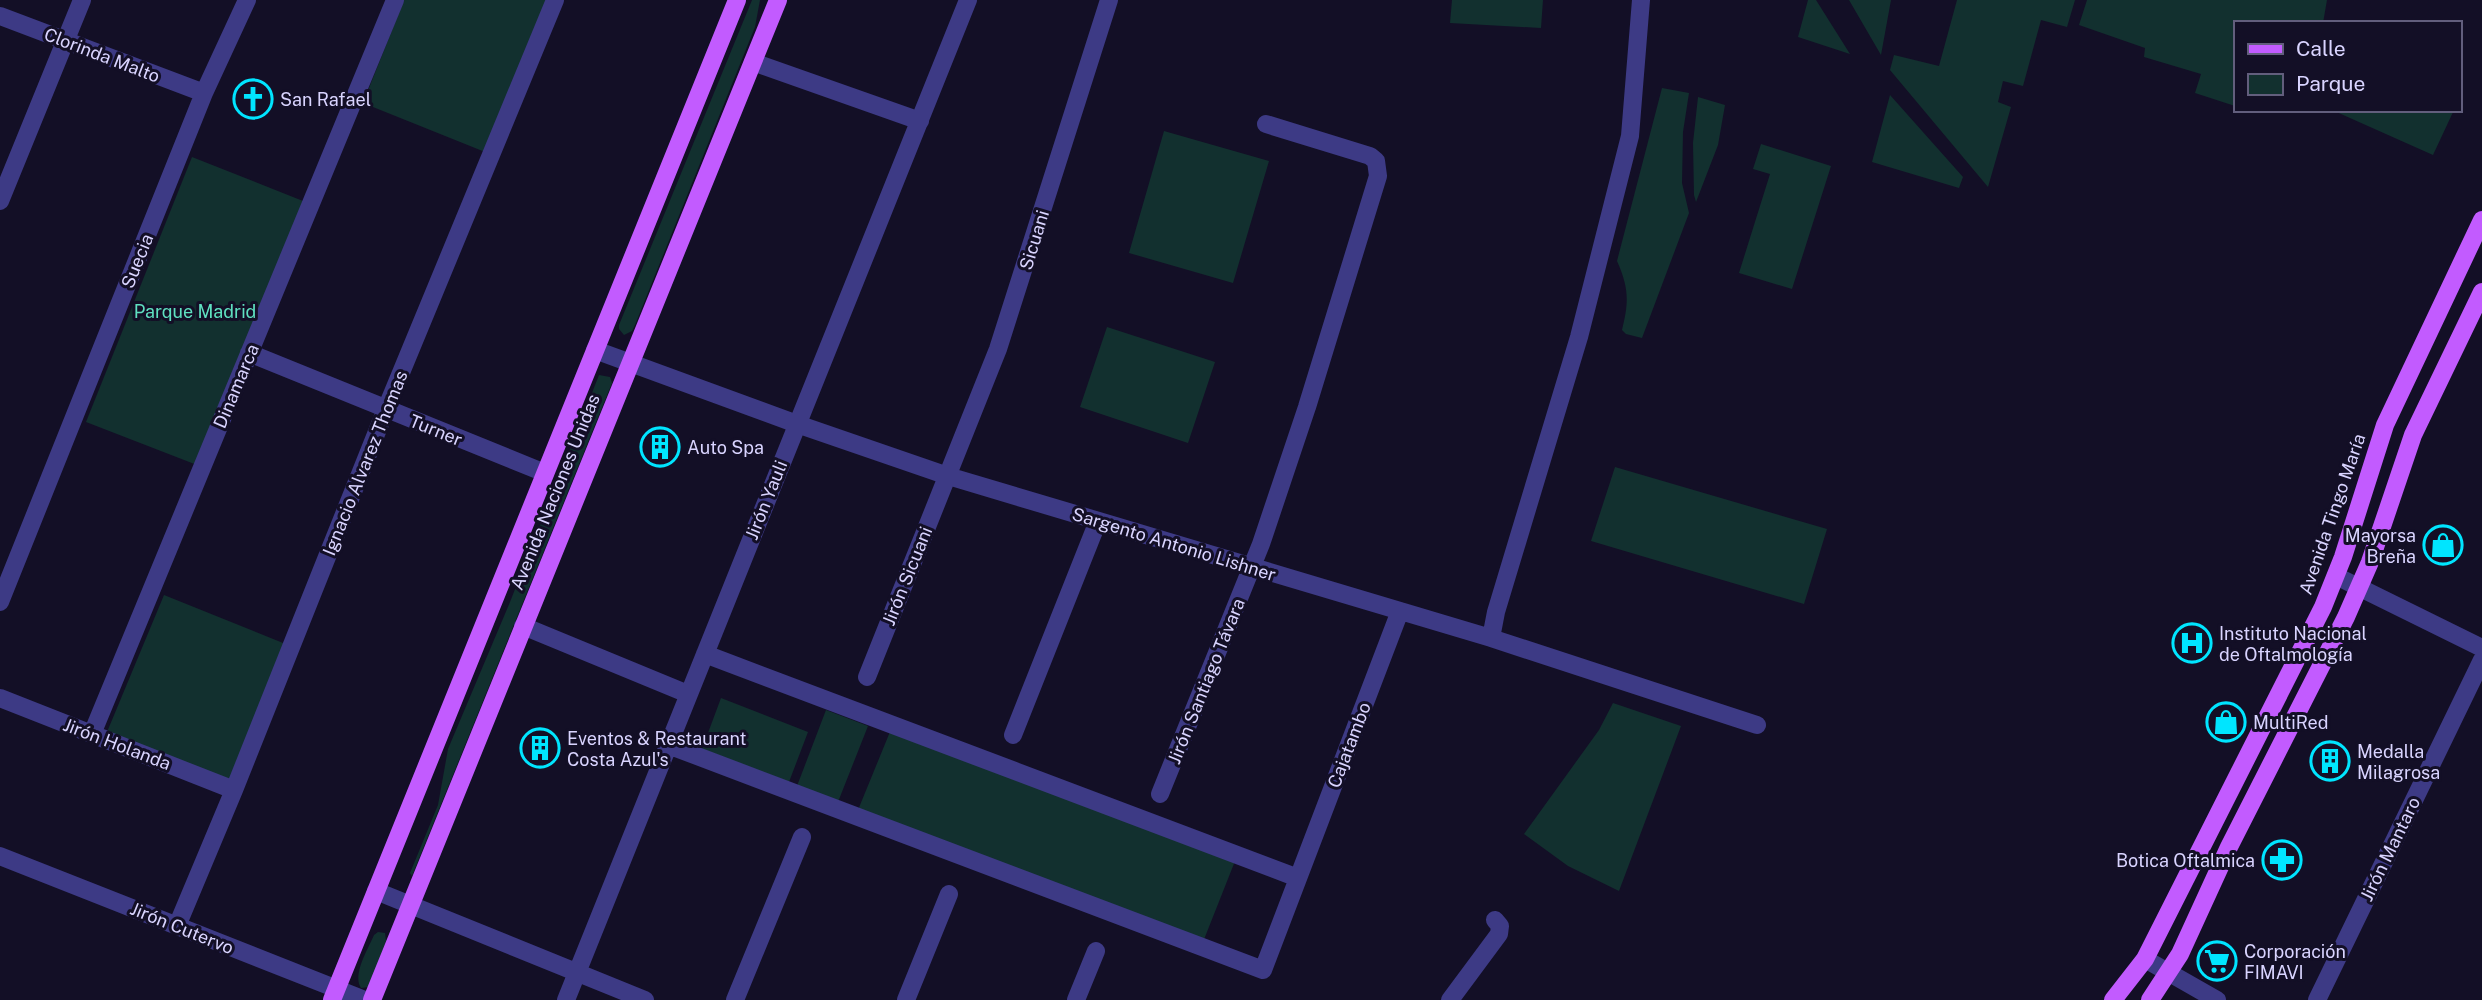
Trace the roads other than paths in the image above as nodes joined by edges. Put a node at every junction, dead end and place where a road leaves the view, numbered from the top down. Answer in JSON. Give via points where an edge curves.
{"nodes":[{"id":1,"x":82,"y":0,"type":"edge"},
{"id":2,"x":247,"y":0,"type":"edge"},
{"id":3,"x":395,"y":0,"type":"edge"},
{"id":4,"x":555,"y":0,"type":"edge"},
{"id":5,"x":737,"y":0,"type":"edge"},
{"id":6,"x":778,"y":0,"type":"edge"},
{"id":7,"x":968,"y":0,"type":"edge"},
{"id":8,"x":1109,"y":0,"type":"edge"},
{"id":9,"x":1641,"y":0,"type":"edge"},
{"id":10,"x":0,"y":16,"type":"edge"},
{"id":11,"x":65,"y":41,"type":"junction"},
{"id":12,"x":753,"y":62,"type":"junction"},
{"id":13,"x":204,"y":93,"type":"junction"},
{"id":14,"x":920,"y":121,"type":"junction"},
{"id":15,"x":1266,"y":124,"type":"dead end"},
{"id":16,"x":0,"y":201,"type":"edge"},
{"id":17,"x":2482,"y":220,"type":"edge"},
{"id":18,"x":2482,"y":292,"type":"edge"},
{"id":19,"x":595,"y":350,"type":"junction"},
{"id":20,"x":249,"y":353,"type":"junction"},
{"id":21,"x":630,"y":362,"type":"junction"},
{"id":22,"x":386,"y":409,"type":"junction"},
{"id":23,"x":797,"y":424,"type":"junction"},
{"id":24,"x":545,"y":473,"type":"junction"},
{"id":25,"x":948,"y":476,"type":"junction"},
{"id":26,"x":1098,"y":521,"type":"junction"},
{"id":27,"x":1252,"y":568,"type":"junction"},
{"id":28,"x":2336,"y":576,"type":"junction"},
{"id":29,"x":2359,"y":588,"type":"junction"},
{"id":30,"x":0,"y":601,"type":"edge"},
{"id":31,"x":1400,"y":611,"type":"junction"},
{"id":32,"x":523,"y":626,"type":"junction"},
{"id":33,"x":1491,"y":638,"type":"junction"},
{"id":34,"x":2482,"y":648,"type":"edge"},
{"id":35,"x":705,"y":654,"type":"junction"},
{"id":36,"x":2482,"y":660,"type":"edge"},
{"id":37,"x":867,"y":677,"type":"dead end"},
{"id":38,"x":688,"y":694,"type":"junction"},
{"id":39,"x":0,"y":698,"type":"edge"},
{"id":40,"x":1757,"y":725,"type":"dead end"},
{"id":41,"x":92,"y":734,"type":"junction"},
{"id":42,"x":1013,"y":735,"type":"dead end"},
{"id":43,"x":668,"y":745,"type":"junction"},
{"id":44,"x":234,"y":790,"type":"junction"},
{"id":45,"x":1160,"y":794,"type":"dead end"},
{"id":46,"x":802,"y":837,"type":"dead end"},
{"id":47,"x":0,"y":856,"type":"edge"},
{"id":48,"x":1298,"y":878,"type":"junction"},
{"id":49,"x":376,"y":891,"type":"junction"},
{"id":50,"x":949,"y":894,"type":"dead end"},
{"id":51,"x":410,"y":905,"type":"junction"},
{"id":52,"x":1495,"y":920,"type":"dead end"},
{"id":53,"x":177,"y":926,"type":"junction"},
{"id":54,"x":1096,"y":951,"type":"dead end"},
{"id":55,"x":2145,"y":959,"type":"junction"},
{"id":56,"x":578,"y":972,"type":"junction"},
{"id":57,"x":2169,"y":974,"type":"junction"},
{"id":58,"x":334,"y":994,"type":"edge"},
{"id":59,"x":365,"y":1000,"type":"edge"},
{"id":60,"x":372,"y":1000,"type":"edge"},
{"id":61,"x":566,"y":1000,"type":"edge"},
{"id":62,"x":645,"y":1000,"type":"edge"},
{"id":63,"x":735,"y":1000,"type":"edge"},
{"id":64,"x":906,"y":1000,"type":"edge"},
{"id":65,"x":1076,"y":1000,"type":"edge"},
{"id":66,"x":1450,"y":1000,"type":"edge"},
{"id":67,"x":2113,"y":1000,"type":"edge"},
{"id":68,"x":2150,"y":1000,"type":"edge"},
{"id":69,"x":2217,"y":1000,"type":"edge"},
{"id":70,"x":2317,"y":1000,"type":"edge"}],
"edges":[{"from":1,"to":11,"type":"street"},
{"from":2,"to":13,"type":"street","name":"Suecia"},
{"from":3,"to":20,"type":"street","name":"Dinamarca"},
{"from":4,"to":22,"type":"street","name":"Ignacio Alvarez Thomas"},
{"from":5,"to":19,"type":"main road","name":"Avenida Naciones Unidas"},
{"from":6,"to":12,"type":"main road","name":"Avenida Naciones Unidas"},
{"from":7,"to":14,"type":"street","name":"Jirón Yauli"},
{"from":8,"to":25,"type":"street","name":"Sicuani","via":[[998,349]]},
{"from":9,"to":33,"type":"street","via":[[1630,136],[1579,337]]},
{"from":10,"to":11,"type":"street","name":"Clorinda Malto"},
{"from":11,"to":13,"type":"street","name":"Clorinda Malto"},
{"from":11,"to":16,"type":"street"},
{"from":12,"to":14,"type":"street"},
{"from":12,"to":21,"type":"main road","name":"Avenida Naciones Unidas"},
{"from":13,"to":30,"type":"street","name":"Suecia"},
{"from":14,"to":23,"type":"street","name":"Jirón Yauli"},
{"from":15,"to":27,"type":"street","name":"Jirón Santiago Távara","via":[[1370,156],[1376,161],[1378,176]]},
{"from":17,"to":28,"type":"main road","name":"Avenida Tingo María","via":[[2385,425]]},
{"from":18,"to":29,"type":"main road","via":[[2413,435]]},
{"from":19,"to":21,"type":"street","name":"Sargento Antonio Lishner"},
{"from":19,"to":24,"type":"main road","name":"Avenida Naciones Unidas"},
{"from":20,"to":22,"type":"street","name":"Turner"},
{"from":20,"to":41,"type":"street","name":"Dinamarca"},
{"from":21,"to":23,"type":"street","name":"Sargento Antonio Lishner"},
{"from":21,"to":32,"type":"main road","name":"Avenida Naciones Unidas"},
{"from":22,"to":24,"type":"street","name":"Turner"},
{"from":22,"to":44,"type":"street","name":"Ignacio Alvarez Thomas"},
{"from":23,"to":25,"type":"street","name":"Sargento Antonio Lishner"},
{"from":23,"to":35,"type":"street","name":"Jirón Yauli"},
{"from":24,"to":49,"type":"main road","name":"Avenida Naciones Unidas"},
{"from":25,"to":26,"type":"street","name":"Sargento Antonio Lishner"},
{"from":25,"to":37,"type":"street","name":"Jirón Sicuani"},
{"from":26,"to":27,"type":"street","name":"Sargento Antonio Lishner"},
{"from":26,"to":42,"type":"street"},
{"from":27,"to":31,"type":"street","name":"Sargento Antonio Lishner"},
{"from":27,"to":45,"type":"street","name":"Jirón Santiago Távara"},
{"from":28,"to":29,"type":"street"},
{"from":28,"to":55,"type":"main road","name":"Avenida Tingo María"},
{"from":29,"to":34,"type":"street"},
{"from":29,"to":57,"type":"main road"},
{"from":31,"to":33,"type":"street","name":"Sargento Antonio Lishner"},
{"from":31,"to":48,"type":"street","name":"Cajatambo"},
{"from":32,"to":38,"type":"street"},
{"from":32,"to":51,"type":"main road","name":"Avenida Naciones Unidas"},
{"from":33,"to":40,"type":"street","name":"Sargento Antonio Lishner"},
{"from":35,"to":38,"type":"street","name":"Jirón Yauli"},
{"from":35,"to":48,"type":"street"},
{"from":36,"to":70,"type":"street","name":"Jirón Mantaro"},
{"from":38,"to":43,"type":"street","name":"Jirón Yauli"},
{"from":39,"to":41,"type":"street","name":"Jirón Holanda"},
{"from":41,"to":44,"type":"street","name":"Jirón Holanda"},
{"from":43,"to":48,"type":"street","name":"Cajatambo","via":[[1263,970]]},
{"from":43,"to":56,"type":"street","name":"Jirón Yauli"},
{"from":44,"to":53,"type":"street","name":"Ignacio Alvarez Thomas"},
{"from":46,"to":63,"type":"street"},
{"from":47,"to":53,"type":"street","name":"Jirón Cutervo"},
{"from":49,"to":51,"type":"street"},
{"from":49,"to":58,"type":"main road","name":"Avenida Naciones Unidas"},
{"from":50,"to":64,"type":"street"},
{"from":51,"to":56,"type":"street"},
{"from":51,"to":60,"type":"main road","name":"Avenida Naciones Unidas"},
{"from":52,"to":66,"type":"street","via":[[1499,934]]},
{"from":53,"to":58,"type":"street","name":"Jirón Cutervo"},
{"from":54,"to":65,"type":"street"},
{"from":55,"to":57,"type":"street"},
{"from":55,"to":67,"type":"main road","name":"Avenida Tingo María"},
{"from":56,"to":61,"type":"street","name":"Jirón Yauli"},
{"from":56,"to":62,"type":"street"},
{"from":57,"to":68,"type":"main road"},
{"from":57,"to":69,"type":"street"},
{"from":58,"to":59,"type":"street","name":"Jirón Cutervo"}]}
